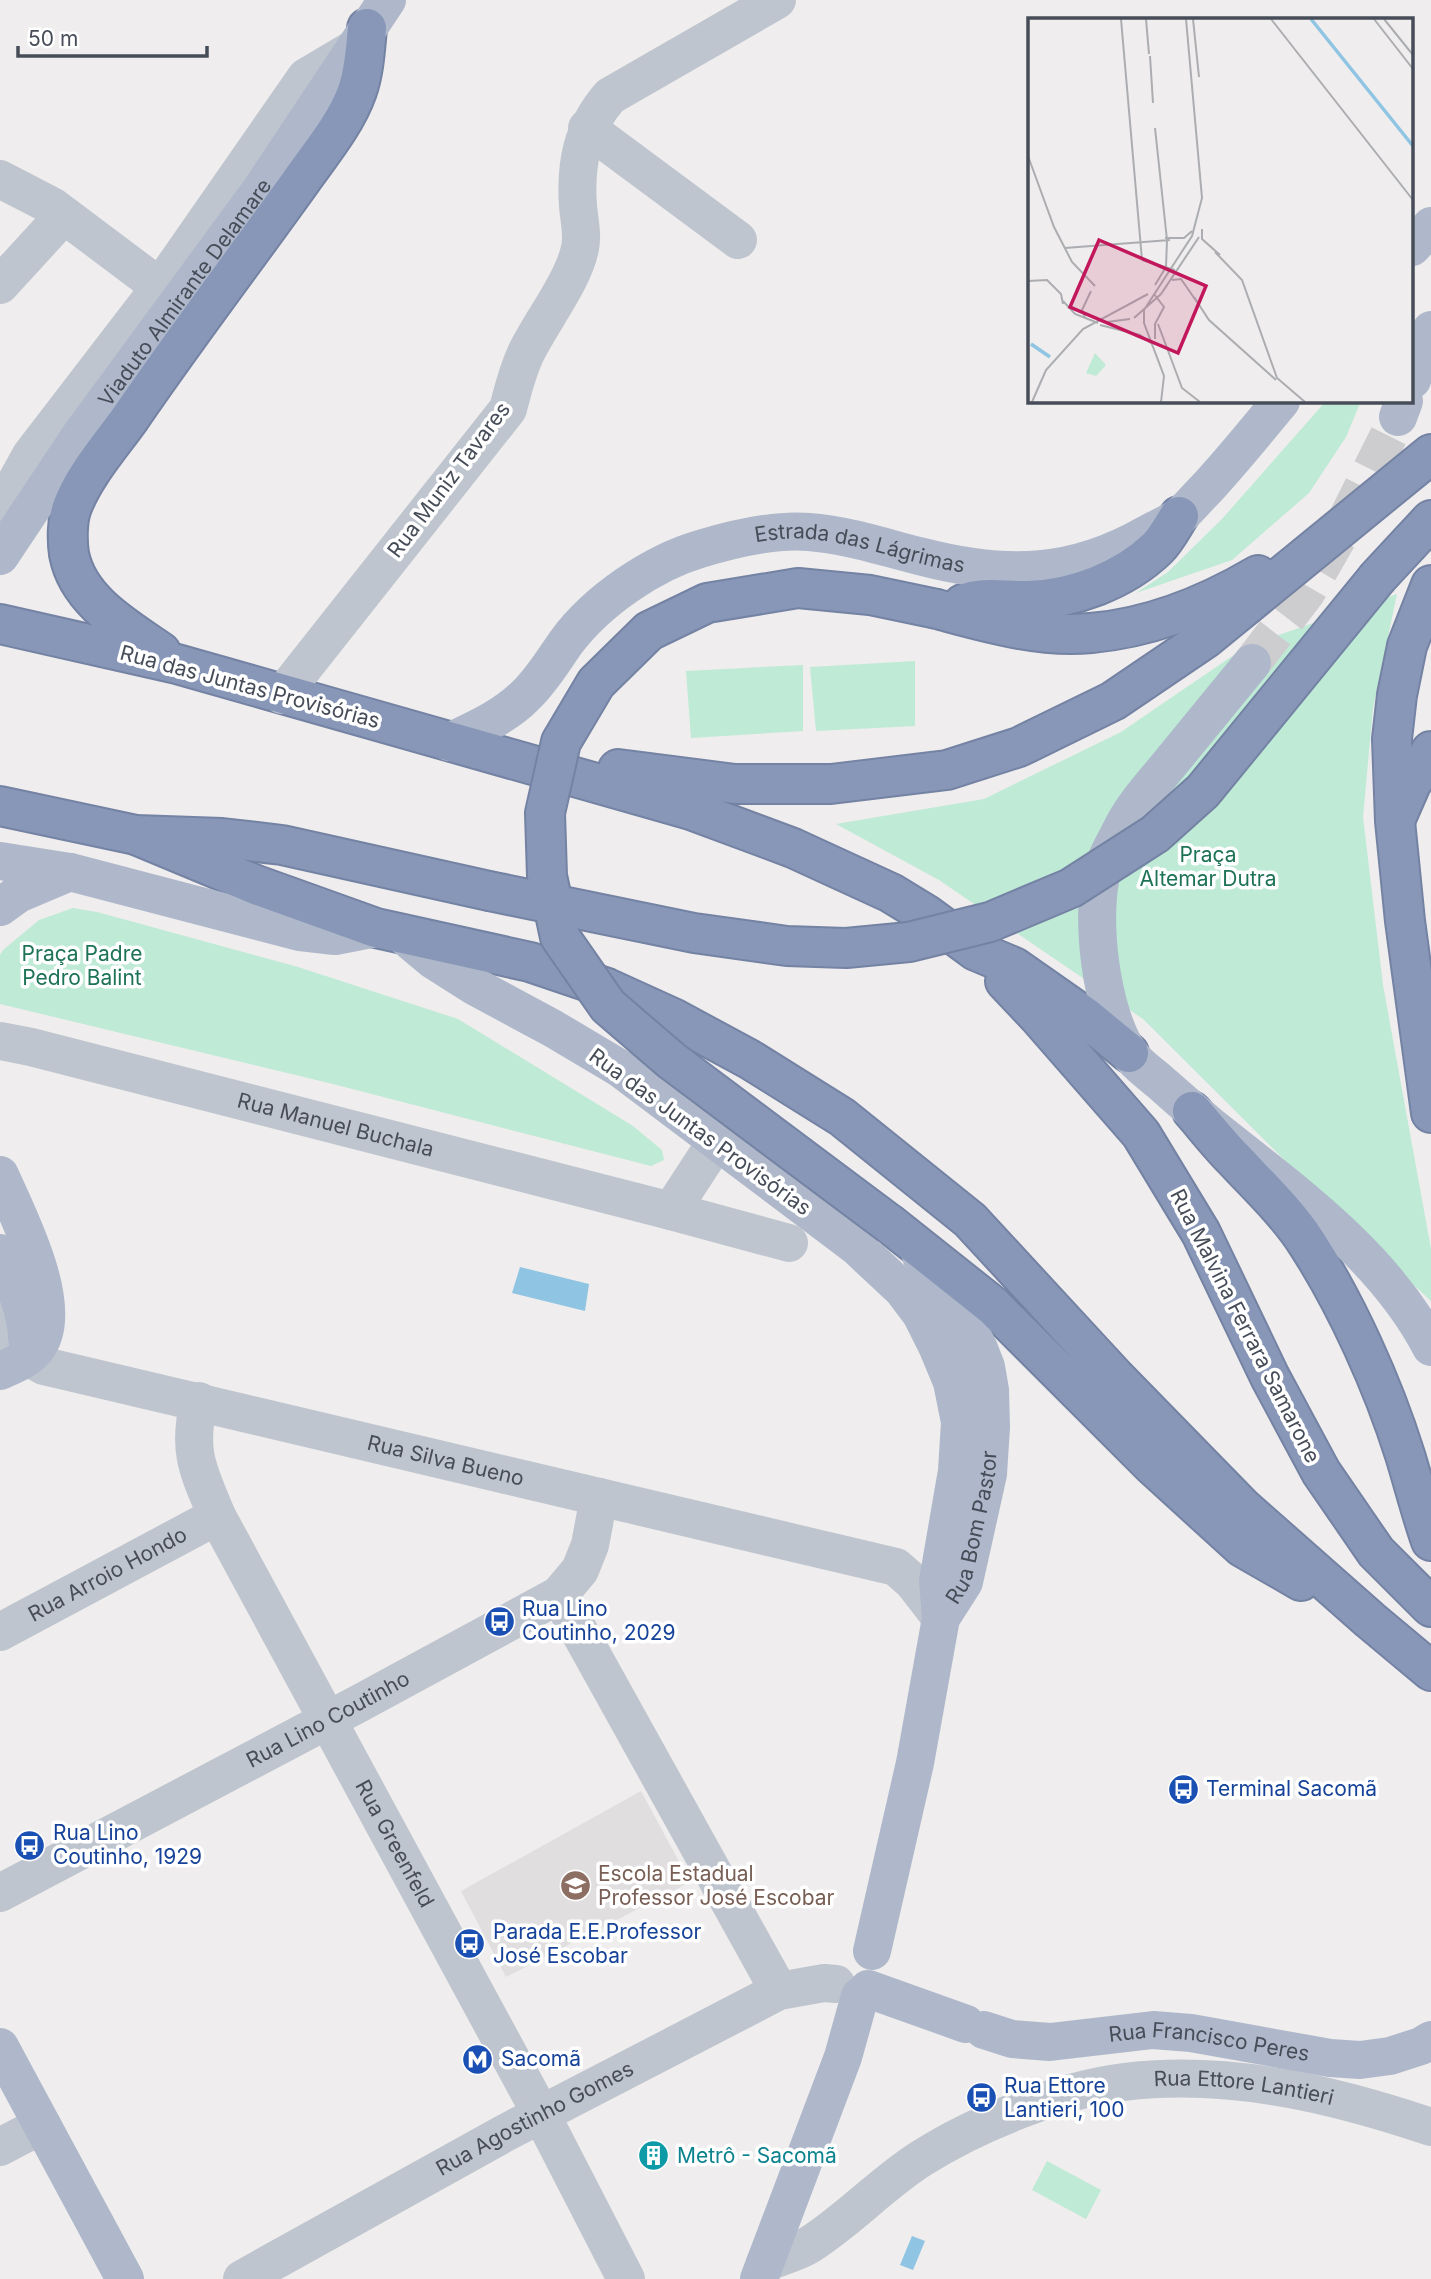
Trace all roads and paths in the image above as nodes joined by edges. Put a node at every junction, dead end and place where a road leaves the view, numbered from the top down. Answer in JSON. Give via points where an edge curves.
{"nodes":[{"id":1,"x":777,"y":0,"type":"edge"},
{"id":2,"x":361,"y":39,"type":"edge"},
{"id":3,"x":587,"y":128,"type":"junction"},
{"id":4,"x":0,"y":178,"type":"edge"},
{"id":5,"x":64,"y":215,"type":"junction"},
{"id":6,"x":1431,"y":226,"type":"edge"},
{"id":7,"x":738,"y":240,"type":"dead end"},
{"id":8,"x":1414,"y":245,"type":"edge"},
{"id":9,"x":0,"y":285,"type":"edge"},
{"id":10,"x":160,"y":287,"type":"junction"},
{"id":11,"x":1414,"y":314,"type":"edge"},
{"id":12,"x":1422,"y":354,"type":"edge"},
{"id":13,"x":1280,"y":402,"type":"edge"},
{"id":14,"x":1431,"y":454,"type":"edge"},
{"id":15,"x":0,"y":511,"type":"edge"},
{"id":16,"x":1179,"y":516,"type":"junction"},
{"id":17,"x":1354,"y":520,"type":"junction"},
{"id":18,"x":1431,"y":520,"type":"edge"},
{"id":19,"x":0,"y":556,"type":"edge"},
{"id":20,"x":1431,"y":585,"type":"edge"},
{"id":21,"x":943,"y":610,"type":"junction"},
{"id":22,"x":0,"y":624,"type":"edge"},
{"id":23,"x":177,"y":663,"type":"junction"},
{"id":24,"x":1252,"y":663,"type":"tunnel mouth"},
{"id":25,"x":282,"y":695,"type":"junction"},
{"id":26,"x":449,"y":742,"type":"junction"},
{"id":27,"x":1431,"y":751,"type":"edge"},
{"id":28,"x":498,"y":754,"type":"junction"},
{"id":29,"x":0,"y":806,"type":"edge"},
{"id":30,"x":1395,"y":821,"type":"junction"},
{"id":31,"x":136,"y":835,"type":"junction"},
{"id":32,"x":0,"y":860,"type":"edge"},
{"id":33,"x":70,"y":872,"type":"junction"},
{"id":34,"x":0,"y":907,"type":"edge"},
{"id":35,"x":389,"y":931,"type":"junction"},
{"id":36,"x":1408,"y":947,"type":"junction"},
{"id":37,"x":976,"y":951,"type":"junction"},
{"id":38,"x":1431,"y":1008,"type":"edge"},
{"id":39,"x":0,"y":1041,"type":"edge"},
{"id":40,"x":1129,"y":1053,"type":"junction"},
{"id":41,"x":1192,"y":1111,"type":"junction"},
{"id":42,"x":1431,"y":1113,"type":"edge"},
{"id":43,"x":716,"y":1142,"type":"junction"},
{"id":44,"x":0,"y":1175,"type":"edge"},
{"id":45,"x":671,"y":1211,"type":"junction"},
{"id":46,"x":900,"y":1232,"type":"junction"},
{"id":47,"x":789,"y":1243,"type":"dead end"},
{"id":48,"x":0,"y":1253,"type":"edge"},
{"id":49,"x":9,"y":1305,"type":"edge"},
{"id":50,"x":1424,"y":1334,"type":"edge"},
{"id":51,"x":14,"y":1364,"type":"edge"},
{"id":52,"x":199,"y":1401,"type":"junction"},
{"id":53,"x":599,"y":1497,"type":"junction"},
{"id":54,"x":218,"y":1516,"type":"junction"},
{"id":55,"x":947,"y":1534,"type":"junction"},
{"id":56,"x":1431,"y":1541,"type":"edge"},
{"id":57,"x":896,"y":1567,"type":"junction"},
{"id":58,"x":559,"y":1595,"type":"junction"},
{"id":59,"x":1431,"y":1607,"type":"edge"},
{"id":60,"x":941,"y":1618,"type":"junction"},
{"id":61,"x":1370,"y":1620,"type":"junction"},
{"id":62,"x":0,"y":1632,"type":"edge"},
{"id":63,"x":1431,"y":1671,"type":"edge"},
{"id":64,"x":329,"y":1720,"type":"junction"},
{"id":65,"x":0,"y":1893,"type":"edge"},
{"id":66,"x":872,"y":1951,"type":"dead end"},
{"id":67,"x":854,"y":1990,"type":"junction"},
{"id":68,"x":779,"y":1991,"type":"junction"},
{"id":69,"x":1431,"y":2040,"type":"edge"},
{"id":70,"x":0,"y":2046,"type":"edge"},
{"id":71,"x":541,"y":2114,"type":"junction"},
{"id":72,"x":42,"y":2125,"type":"junction"},
{"id":73,"x":1431,"y":2127,"type":"edge"},
{"id":74,"x":0,"y":2147,"type":"edge"},
{"id":75,"x":762,"y":2271,"type":"edge"},
{"id":76,"x":125,"y":2279,"type":"edge"},
{"id":77,"x":242,"y":2279,"type":"edge"},
{"id":78,"x":626,"y":2279,"type":"edge"}],
"edges":[{"from":1,"to":3,"type":"street","via":[[610,96]]},
{"from":2,"to":10,"type":"street","via":[[306,77]]},
{"from":2,"to":19,"type":"main road","name":"Viaduto Almirante Delamare","via":[[260,191],[80,436]]},
{"from":2,"to":23,"type":"highway","via":[[363,70],[340,124],[148,392],[71,509],[69,554],[75,575],[88,594],[110,616]]},
{"from":3,"to":7,"type":"street"},
{"from":3,"to":25,"type":"street","name":"Rua Muniz Tavares","via":[[577,197],[581,245],[576,264],[526,352],[508,408]]},
{"from":4,"to":5,"type":"street"},
{"from":5,"to":9,"type":"street"},
{"from":5,"to":10,"type":"street"},
{"from":6,"to":8,"type":"main road"},
{"from":10,"to":15,"type":"street","via":[[31,455]]},
{"from":11,"to":12,"type":"main road"},
{"from":13,"to":16,"type":"main road","name":"Estrada das Lágrimas","via":[[1230,464]]},
{"from":14,"to":17,"type":"highway"},
{"from":16,"to":21,"type":"highway","via":[[1157,547],[1109,580],[1046,600],[983,599]]},
{"from":16,"to":26,"type":"main road","name":"Estrada das Lágrimas","via":[[1125,547],[1067,567],[1032,571],[967,568],[809,532],[776,533],[698,549],[620,589],[568,640],[526,695],[488,723]]},
{"from":17,"to":21,"type":"highway","via":[[1196,607],[1142,625],[1090,634],[1047,632]]},
{"from":17,"to":28,"type":"highway","via":[[1206,638],[1113,701],[1019,747],[947,770],[831,784],[735,784]]},
{"from":18,"to":31,"type":"highway","name":"Rua das Juntas Provisórias","bridge":true,"via":[[1378,576],[1203,791],[1155,834],[1071,888],[990,922],[909,942],[846,948],[787,946],[694,933],[282,845]]},
{"from":20,"to":30,"type":"highway","via":[[1407,646],[1397,695],[1392,740]]},
{"from":21,"to":46,"type":"highway","bridge":true,"via":[[798,587],[707,603],[649,631],[596,683],[561,742],[545,813],[547,876],[560,937],[608,1006],[672,1060]]},
{"from":22,"to":23,"type":"highway","name":"Rua das Juntas Provisórias"},
{"from":23,"to":25,"type":"highway","name":"Rua das Juntas Provisórias"},
{"from":24,"to":40,"type":"main road","via":[[1154,782],[1122,827],[1103,867],[1097,930],[1108,1005]]},
{"from":25,"to":26,"type":"highway","name":"Rua das Juntas Provisórias"},
{"from":26,"to":28,"type":"highway","name":"Rua das Juntas Provisórias"},
{"from":27,"to":30,"type":"highway","via":[[1410,784]]},
{"from":28,"to":37,"type":"highway","via":[[691,810],[793,848],[891,893]]},
{"from":29,"to":31,"type":"highway","name":"Rua das Juntas Provisórias"},
{"from":30,"to":36,"type":"highway"},
{"from":31,"to":35,"type":"highway","name":"Rua das Juntas Provisórias","via":[[256,885]]},
{"from":32,"to":33,"type":"main road"},
{"from":33,"to":34,"type":"main road","via":[[18,894]]},
{"from":33,"to":35,"type":"main road","via":[[300,932],[335,936]]},
{"from":35,"to":43,"type":"main road","name":"Rua das Juntas Provisórias","via":[[474,986],[621,1069]]},
{"from":35,"to":61,"type":"highway","via":[[530,962],[607,988],[750,1059],[842,1117],[970,1220],[1242,1507]]},
{"from":36,"to":38,"type":"highway"},
{"from":36,"to":42,"type":"highway"},
{"from":37,"to":40,"type":"highway","via":[[1014,967]]},
{"from":37,"to":59,"type":"highway","name":"Rua Malvina Ferrara Samarone","via":[[1141,1134],[1201,1233],[1321,1472],[1376,1552]]},
{"from":39,"to":45,"type":"street","name":"Rua Manuel Buchala"},
{"from":40,"to":41,"type":"main road"},
{"from":41,"to":50,"type":"main road","via":[[1327,1221],[1380,1275]]},
{"from":41,"to":56,"type":"highway","via":[[1283,1210],[1334,1290],[1405,1452]]},
{"from":43,"to":45,"type":"street"},
{"from":43,"to":55,"type":"main road","name":"Rua das Juntas Provisórias","via":[[856,1246],[904,1290],[921,1314],[952,1382],[960,1422]]},
{"from":44,"to":51,"type":"main road","via":[[27,1233],[45,1308],[44,1337]]},
{"from":45,"to":47,"type":"street","name":"Rua Manuel Buchala"},
{"from":46,"to":60,"type":"main road","name":"Rua Bom Pastor","via":[[958,1308],[979,1349],[990,1390],[988,1474],[964,1582]]},
{"from":46,"to":61,"type":"highway","via":[[993,1306],[1152,1465],[1242,1547]]},
{"from":48,"to":49,"type":"main road"},
{"from":49,"to":51,"type":"main road","via":[[27,1331]]},
{"from":51,"to":52,"type":"street","name":"Rua Silva Bueno","via":[[44,1366]]},
{"from":52,"to":53,"type":"street","name":"Rua Silva Bueno"},
{"from":52,"to":54,"type":"street","name":"Rua Greenfeld","via":[[193,1426],[196,1464]]},
{"from":53,"to":57,"type":"street","name":"Rua Silva Bueno"},
{"from":53,"to":58,"type":"street","name":"Rua Lino Coutinho","via":[[580,1570]]},
{"from":54,"to":62,"type":"street","name":"Rua Arroio Hondo"},
{"from":54,"to":64,"type":"street","name":"Rua Greenfeld"},
{"from":55,"to":57,"type":"street"},
{"from":55,"to":60,"type":"main road","name":"Rua das Juntas Provisórias","via":[[938,1581]]},
{"from":57,"to":60,"type":"street"},
{"from":58,"to":64,"type":"street","name":"Rua Lino Coutinho"},
{"from":58,"to":68,"type":"street"},
{"from":60,"to":66,"type":"main road","name":"Rua Bom Pastor","via":[[915,1763]]},
{"from":61,"to":63,"type":"highway"},
{"from":64,"to":65,"type":"street","name":"Rua Lino Coutinho"},
{"from":64,"to":71,"type":"street","name":"Rua Greenfeld"},
{"from":67,"to":68,"type":"street","name":"Rua Agostinho Gomes","via":[[824,1983]]},
{"from":67,"to":69,"type":"main road","name":"Rua Francisco Peres","via":[[1012,2039],[1050,2042],[1153,2030],[1360,2060],[1390,2056]]},
{"from":67,"to":75,"type":"main road","via":[[843,2057]]},
{"from":68,"to":71,"type":"street","name":"Rua Agostinho Gomes"},
{"from":70,"to":72,"type":"main road"},
{"from":71,"to":77,"type":"street","name":"Rua Agostinho Gomes"},
{"from":71,"to":78,"type":"street","name":"Rua Greenfeld"},
{"from":72,"to":74,"type":"street"},
{"from":72,"to":76,"type":"main road"},
{"from":73,"to":75,"type":"street","name":"Rua Ettore Lantieri","via":[[1305,2091],[1251,2084],[1165,2079],[1080,2091],[993,2121],[941,2146],[808,2246]]}]}
